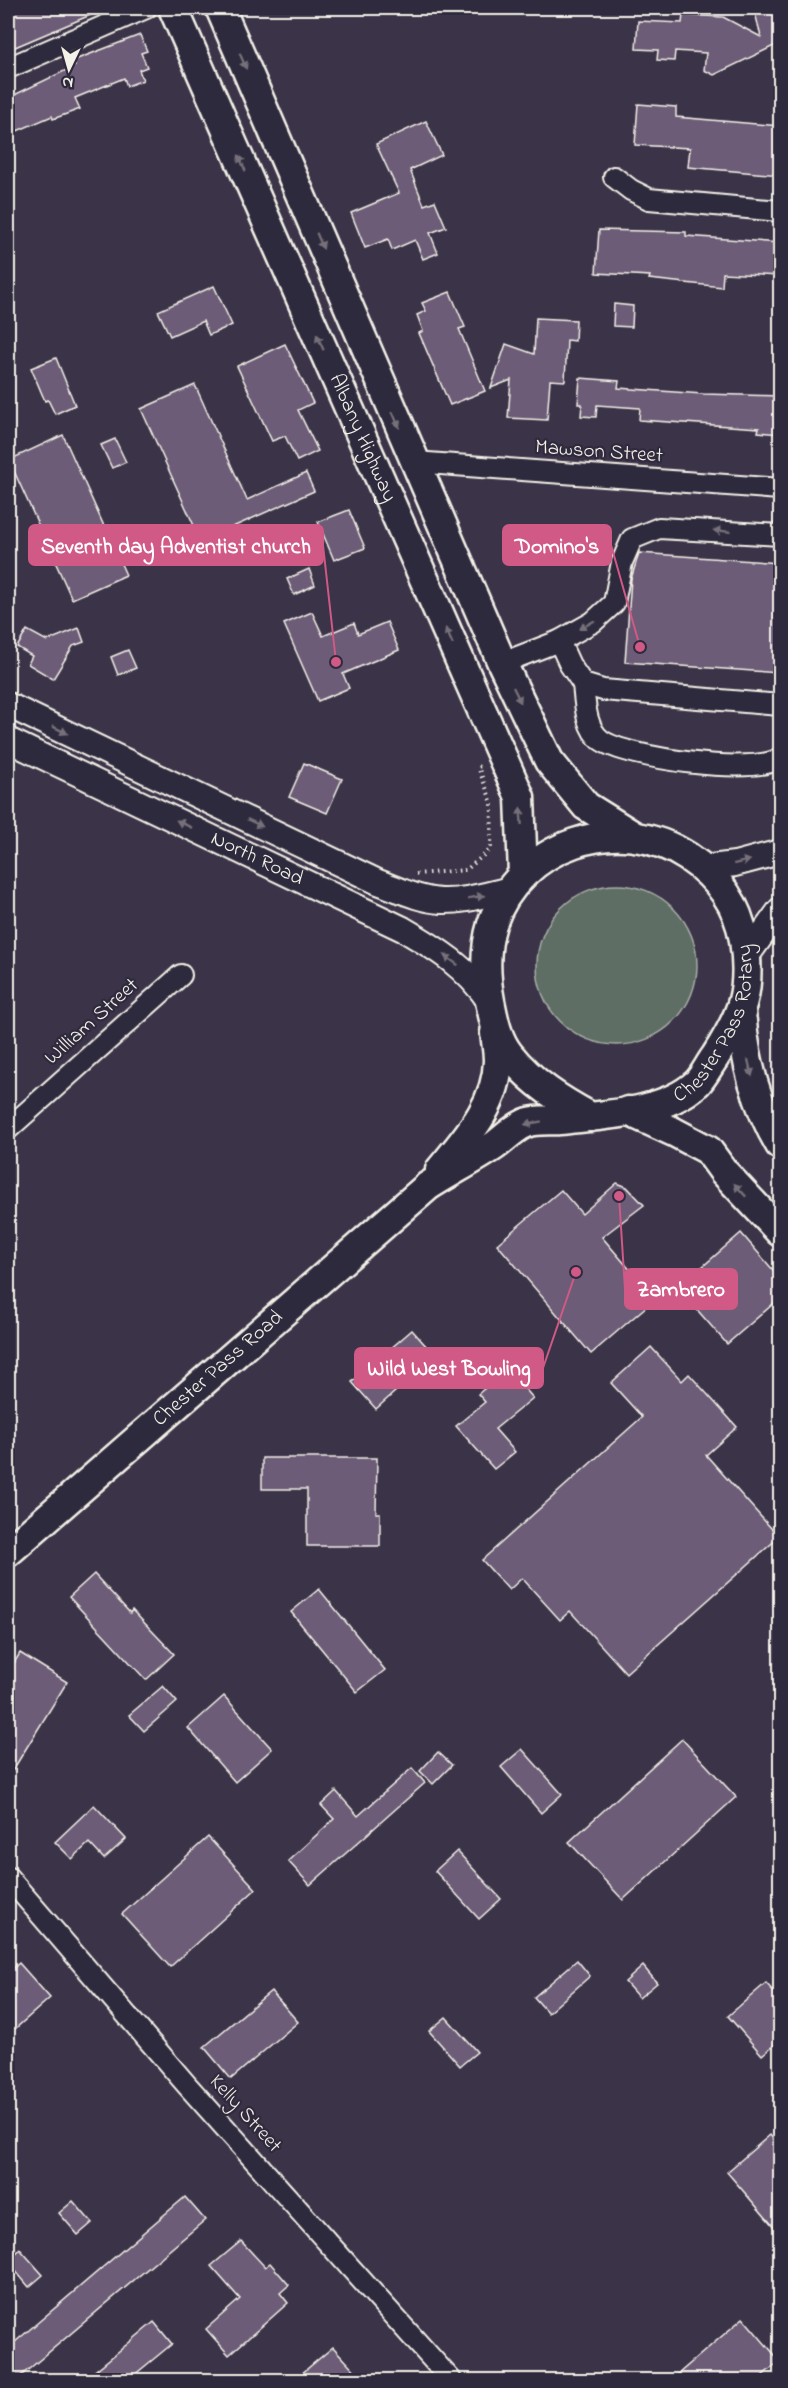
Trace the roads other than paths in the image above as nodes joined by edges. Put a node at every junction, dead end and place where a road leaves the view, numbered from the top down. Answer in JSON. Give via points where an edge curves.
{"nodes":[{"id":1,"x":146,"y":8,"type":"edge"},
{"id":2,"x":173,"y":8,"type":"edge"},
{"id":3,"x":220,"y":8,"type":"edge"},
{"id":4,"x":8,"y":68,"type":"edge"},
{"id":5,"x":614,"y":177,"type":"dead end"},
{"id":6,"x":780,"y":211,"type":"edge"},
{"id":7,"x":414,"y":462,"type":"junction"},
{"id":8,"x":780,"y":489,"type":"edge"},
{"id":9,"x":780,"y":535,"type":"edge"},
{"id":10,"x":559,"y":641,"type":"junction"},
{"id":11,"x":502,"y":663,"type":"junction"},
{"id":12,"x":583,"y":684,"type":"junction"},
{"id":13,"x":8,"y":705,"type":"edge"},
{"id":14,"x":780,"y":705,"type":"edge"},
{"id":15,"x":8,"y":740,"type":"edge"},
{"id":16,"x":780,"y":758,"type":"edge"},
{"id":17,"x":634,"y":837,"type":"junction"},
{"id":18,"x":780,"y":852,"type":"edge"},
{"id":19,"x":703,"y":868,"type":"junction"},
{"id":20,"x":517,"y":881,"type":"junction"},
{"id":21,"x":780,"y":910,"type":"edge"},
{"id":22,"x":746,"y":957,"type":"junction"},
{"id":23,"x":182,"y":975,"type":"dead end"},
{"id":24,"x":741,"y":1011,"type":"junction"},
{"id":25,"x":492,"y":1015,"type":"junction"},
{"id":26,"x":628,"y":1111,"type":"junction"},
{"id":27,"x":591,"y":1117,"type":"junction"},
{"id":28,"x":8,"y":1129,"type":"edge"},
{"id":29,"x":780,"y":1145,"type":"edge"},
{"id":30,"x":428,"y":1186,"type":"junction"},
{"id":31,"x":780,"y":1232,"type":"edge"},
{"id":32,"x":8,"y":1552,"type":"edge"},
{"id":33,"x":8,"y":1877,"type":"edge"},
{"id":34,"x":451,"y":2380,"type":"edge"}],
"edges":[{"from":1,"to":4,"type":"street"},
{"from":20,"to":2,"type":"highway","name":"Albany Highway","one_way":true,"via":[[520,797]]},
{"from":3,"to":7,"type":"highway","name":"Albany Highway","one_way":true},
{"from":5,"to":6,"type":"street","via":[[649,199]]},
{"from":7,"to":8,"type":"street","name":"Mawson Street"},
{"from":7,"to":11,"type":"highway","name":"Albany Highway"},
{"from":9,"to":10,"type":"street","one_way":true,"via":[[659,528],[632,539],[622,562],[614,603],[593,622]]},
{"from":10,"to":11,"type":"street"},
{"from":10,"to":12,"type":"street"},
{"from":11,"to":17,"type":"highway","name":"Albany Highway","one_way":true,"via":[[549,761],[586,806]]},
{"from":12,"to":14,"type":"street","via":[[603,690]]},
{"from":12,"to":16,"type":"street","via":[[589,722],[599,739],[620,749],[725,766],[773,763]]},
{"from":13,"to":20,"type":"main road","name":"North Road","one_way":true,"via":[[378,882],[413,895],[441,901],[477,897]]},
{"from":25,"to":15,"type":"main road","name":"North Road","one_way":true,"via":[[478,986],[458,964],[403,929]]},
{"from":17,"to":19,"type":"highway","name":"Chester Pass Rotary","via":[[671,845]]},
{"from":17,"to":20,"type":"highway","name":"Chester Pass Rotary","via":[[614,835],[574,842],[539,861]]},
{"from":19,"to":18,"type":"main road","one_way":true},
{"from":19,"to":22,"type":"highway","name":"Chester Pass Rotary","via":[[717,881],[741,922]]},
{"from":20,"to":25,"type":"highway","name":"Chester Pass Rotary","via":[[500,906],[487,943],[486,983]]},
{"from":21,"to":22,"type":"main road"},
{"from":22,"to":24,"type":"highway","name":"Chester Pass Rotary"},
{"from":23,"to":28,"type":"street","name":"William Street"},
{"from":24,"to":26,"type":"highway","name":"Chester Pass Rotary","via":[[698,1082],[664,1104]]},
{"from":24,"to":29,"type":"highway","one_way":true,"via":[[752,1077],[762,1111]]},
{"from":25,"to":27,"type":"highway","name":"Chester Pass Rotary","via":[[508,1053],[539,1085]]},
{"from":25,"to":30,"type":"highway","name":"Chester Pass Road","via":[[498,1062],[491,1097],[477,1124]]},
{"from":26,"to":27,"type":"highway","name":"Chester Pass Rotary"},
{"from":31,"to":26,"type":"highway","one_way":true,"via":[[708,1150]]},
{"from":27,"to":30,"type":"highway","name":"Chester Pass Road","one_way":true,"via":[[525,1123]]},
{"from":30,"to":32,"type":"highway","name":"Chester Pass Road"},
{"from":33,"to":34,"type":"street","name":"Kelly Street","via":[[186,2084]]}]}
